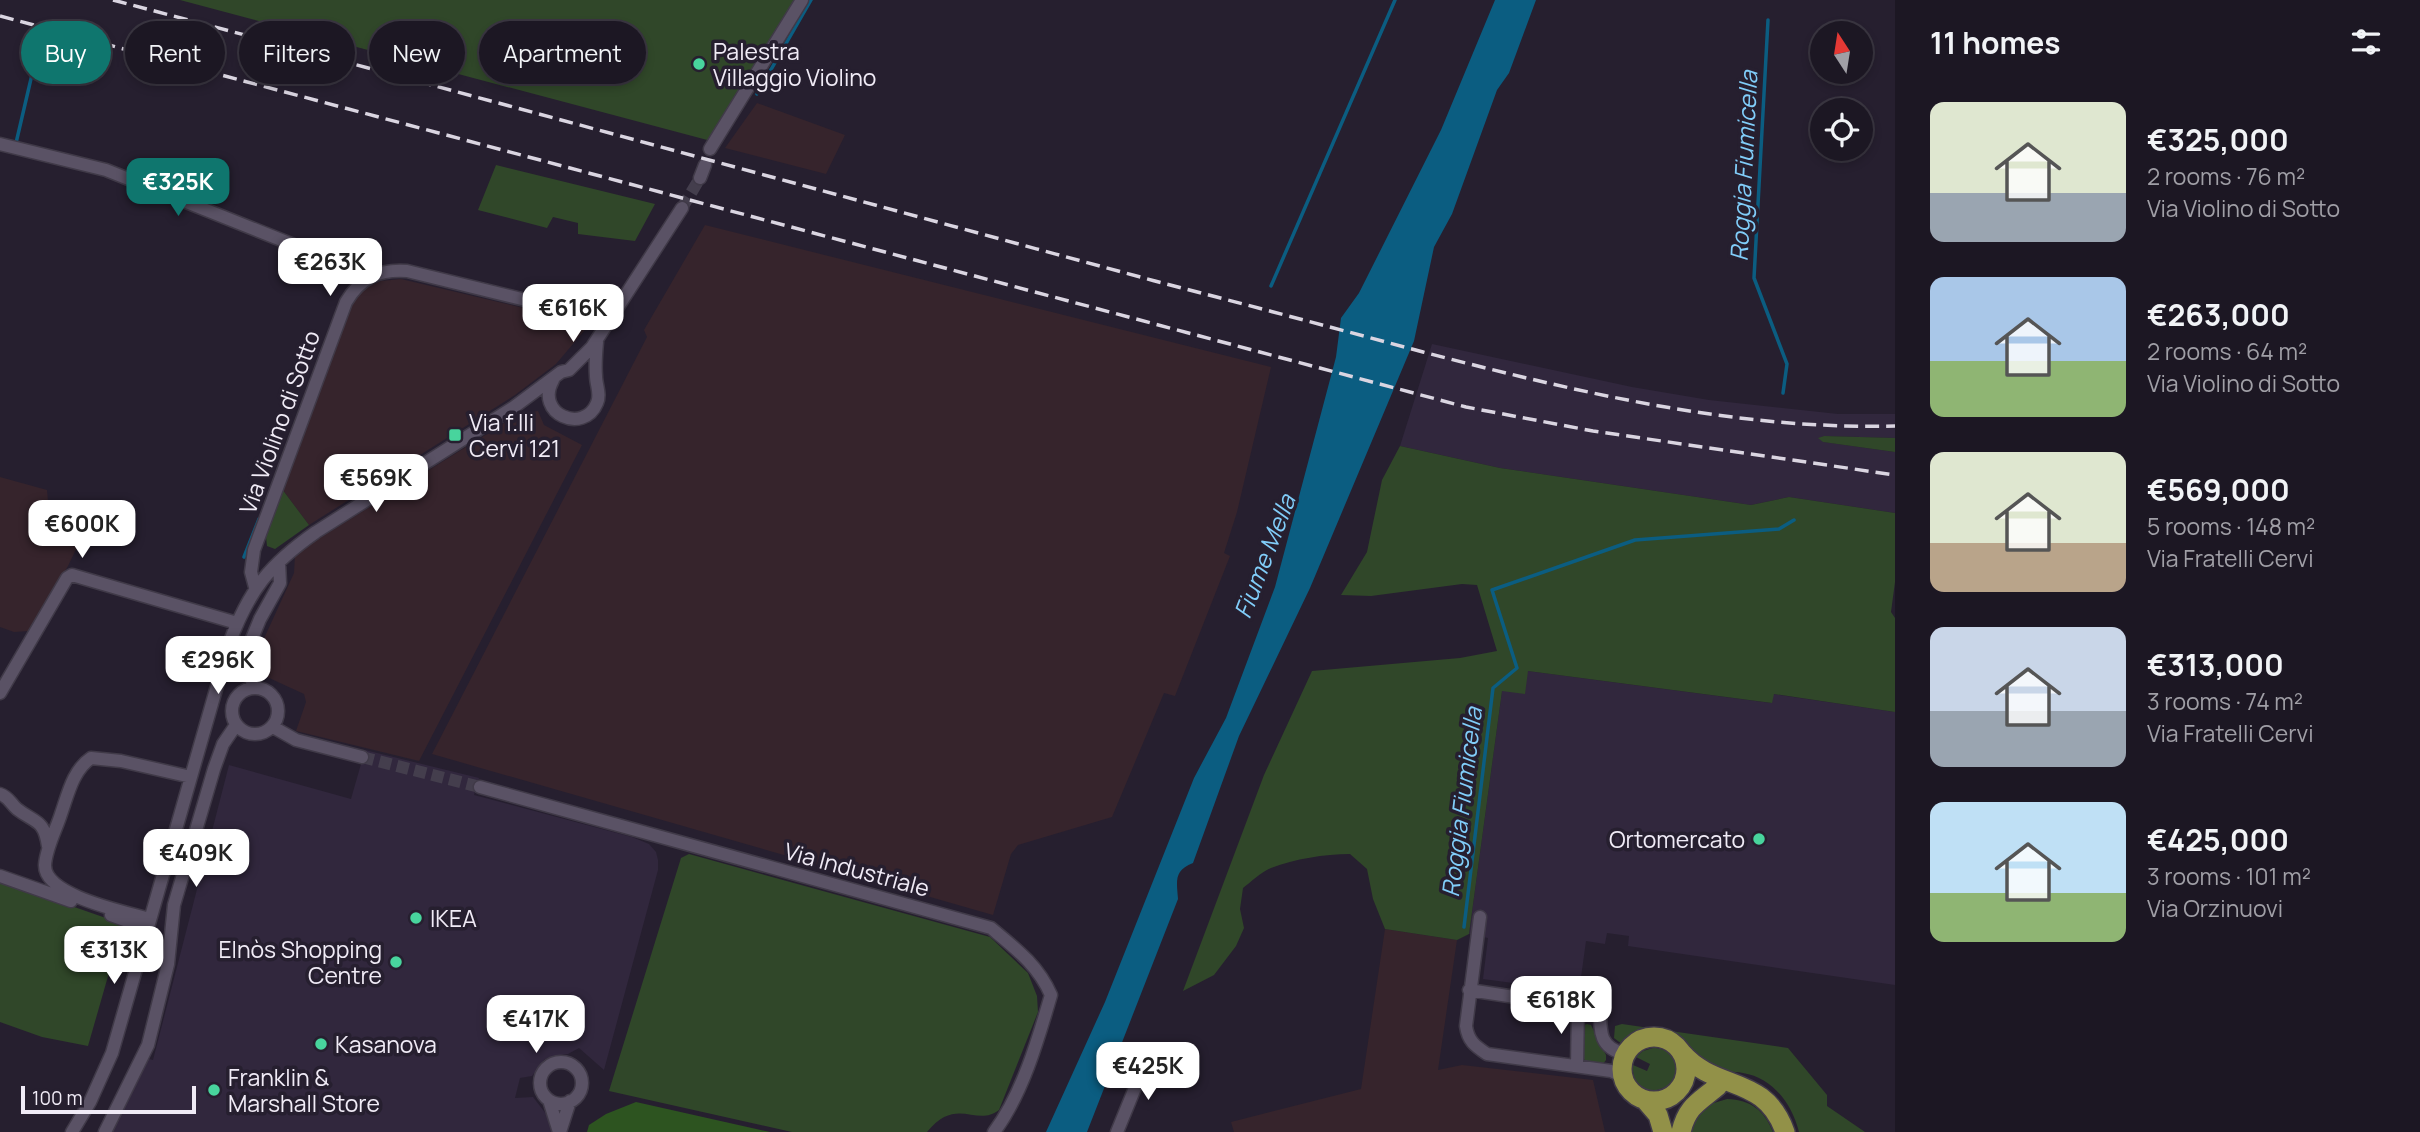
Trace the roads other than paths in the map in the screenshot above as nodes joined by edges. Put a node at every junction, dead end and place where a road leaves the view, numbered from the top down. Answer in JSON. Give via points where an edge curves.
{"nodes":[{"id":1,"x":802,"y":0,"type":"edge"},
{"id":2,"x":0,"y":144,"type":"edge"},
{"id":3,"x":710,"y":149,"type":"dead end"},
{"id":4,"x":705,"y":165,"type":"dead end"},
{"id":5,"x":700,"y":178,"type":"tunnel mouth"},
{"id":6,"x":681,"y":208,"type":"tunnel mouth"},
{"id":7,"x":367,"y":278,"type":"junction"},
{"id":8,"x":605,"y":327,"type":"junction"},
{"id":9,"x":598,"y":338,"type":"junction"},
{"id":10,"x":569,"y":370,"type":"junction"},
{"id":11,"x":555,"y":378,"type":"junction"},
{"id":12,"x":596,"y":383,"type":"junction"},
{"id":13,"x":549,"y":400,"type":"junction"},
{"id":14,"x":514,"y":407,"type":"junction"},
{"id":15,"x":279,"y":562,"type":"junction"},
{"id":16,"x":255,"y":587,"type":"junction"},
{"id":17,"x":237,"y":623,"type":"junction"},
{"id":18,"x":253,"y":688,"type":"junction"},
{"id":19,"x":0,"y":693,"type":"edge"},
{"id":20,"x":236,"y":725,"type":"junction"},
{"id":21,"x":274,"y":727,"type":"junction"},
{"id":22,"x":362,"y":757,"type":"tunnel mouth"},
{"id":23,"x":191,"y":777,"type":"junction"},
{"id":24,"x":480,"y":787,"type":"tunnel mouth"},
{"id":25,"x":0,"y":794,"type":"edge"},
{"id":26,"x":48,"y":850,"type":"junction"},
{"id":27,"x":0,"y":876,"type":"edge"},
{"id":28,"x":1480,"y":917,"type":"dead end"},
{"id":29,"x":149,"y":923,"type":"junction"},
{"id":30,"x":1469,"y":990,"type":"junction"},
{"id":31,"x":1578,"y":1007,"type":"junction"},
{"id":32,"x":1680,"y":1051,"type":"junction"},
{"id":33,"x":1625,"y":1054,"type":"junction"},
{"id":34,"x":1146,"y":1061,"type":"dead end"},
{"id":35,"x":1577,"y":1066,"type":"junction"},
{"id":36,"x":1622,"y":1076,"type":"junction"},
{"id":37,"x":1726,"y":1085,"type":"junction"},
{"id":38,"x":1675,"y":1092,"type":"junction"},
{"id":39,"x":550,"y":1100,"type":"junction"},
{"id":40,"x":570,"y":1101,"type":"junction"},
{"id":41,"x":1646,"y":1101,"type":"junction"},
{"id":42,"x":72,"y":1132,"type":"edge"},
{"id":43,"x":105,"y":1132,"type":"edge"},
{"id":44,"x":559,"y":1132,"type":"edge"},
{"id":45,"x":994,"y":1132,"type":"edge"},
{"id":46,"x":1117,"y":1132,"type":"edge"},
{"id":47,"x":1663,"y":1132,"type":"edge"},
{"id":48,"x":1674,"y":1132,"type":"edge"},
{"id":49,"x":1681,"y":1132,"type":"edge"},
{"id":50,"x":1785,"y":1132,"type":"edge"}],
"edges":[{"from":1,"to":3,"type":"street"},
{"from":2,"to":7,"type":"street","via":[[106,170]]},
{"from":4,"to":5,"type":"street"},
{"from":6,"to":8,"type":"street"},
{"from":7,"to":8,"type":"street","via":[[407,271],[583,314]]},
{"from":7,"to":16,"type":"street","name":"Via Violino di Sotto","via":[[346,302],[254,550],[251,572]]},
{"from":8,"to":9,"type":"street"},
{"from":9,"to":10,"type":"street"},
{"from":9,"to":12,"type":"street"},
{"from":10,"to":11,"type":"street"},
{"from":10,"to":12,"type":"street","via":[[585,372]]},
{"from":11,"to":13,"type":"street"},
{"from":11,"to":14,"type":"street"},
{"from":12,"to":13,"type":"street","via":[[598,399],[584,417],[561,416]]},
{"from":13,"to":14,"type":"street","via":[[539,398]]},
{"from":14,"to":15,"type":"street","via":[[316,532]]},
{"from":15,"to":16,"type":"street"},
{"from":15,"to":18,"type":"street","via":[[280,583],[251,641]]},
{"from":16,"to":17,"type":"street"},
{"from":17,"to":19,"type":"street","via":[[72,575],[66,578]]},
{"from":17,"to":23,"type":"street"},
{"from":18,"to":20,"type":"street","via":[[234,702]]},
{"from":18,"to":21,"type":"street","via":[[276,700],[279,713]]},
{"from":20,"to":21,"type":"street","via":[[254,735]]},
{"from":20,"to":43,"type":"street","via":[[214,769],[174,905],[168,964],[148,1045]]},
{"from":21,"to":22,"type":"street","via":[[296,740]]},
{"from":23,"to":26,"type":"street","via":[[91,758],[75,777]]},
{"from":23,"to":29,"type":"street"},
{"from":24,"to":45,"type":"street","name":"Via Industriale","via":[[991,928],[1031,961],[1051,995],[1037,1041],[1006,1115]]},
{"from":25,"to":26,"type":"street","via":[[41,824]]},
{"from":26,"to":29,"type":"street","via":[[47,876],[63,890]]},
{"from":27,"to":29,"type":"street"},
{"from":28,"to":30,"type":"street"},
{"from":29,"to":42,"type":"street","via":[[112,1053]]},
{"from":30,"to":31,"type":"street"},
{"from":30,"to":35,"type":"street","via":[[1468,1037],[1480,1050]]},
{"from":31,"to":33,"type":"street","via":[[1600,1010],[1605,1042],[1612,1051]]},
{"from":31,"to":35,"type":"street"},
{"from":32,"to":33,"type":"main road","via":[[1653,1037],[1636,1042]]},
{"from":32,"to":37,"type":"main road","via":[[1693,1066]]},
{"from":32,"to":38,"type":"main road","via":[[1686,1071]]},
{"from":33,"to":36,"type":"main road"},
{"from":34,"to":46,"type":"street"},
{"from":35,"to":36,"type":"street"},
{"from":36,"to":41,"type":"main road","via":[[1630,1092]]},
{"from":37,"to":38,"type":"main road"},
{"from":37,"to":49,"type":"main road","via":[[1687,1112]]},
{"from":37,"to":50,"type":"main road","via":[[1760,1095],[1771,1105]]},
{"from":38,"to":41,"type":"main road","via":[[1660,1101]]},
{"from":38,"to":48,"type":"main road"},
{"from":39,"to":40,"type":"street"},
{"from":39,"to":40,"type":"street","via":[[540,1079],[547,1067],[559,1062],[572,1065],[581,1079],[578,1094]]},
{"from":39,"to":44,"type":"street"},
{"from":40,"to":44,"type":"street"},
{"from":41,"to":47,"type":"main road","via":[[1658,1115]]}]}
